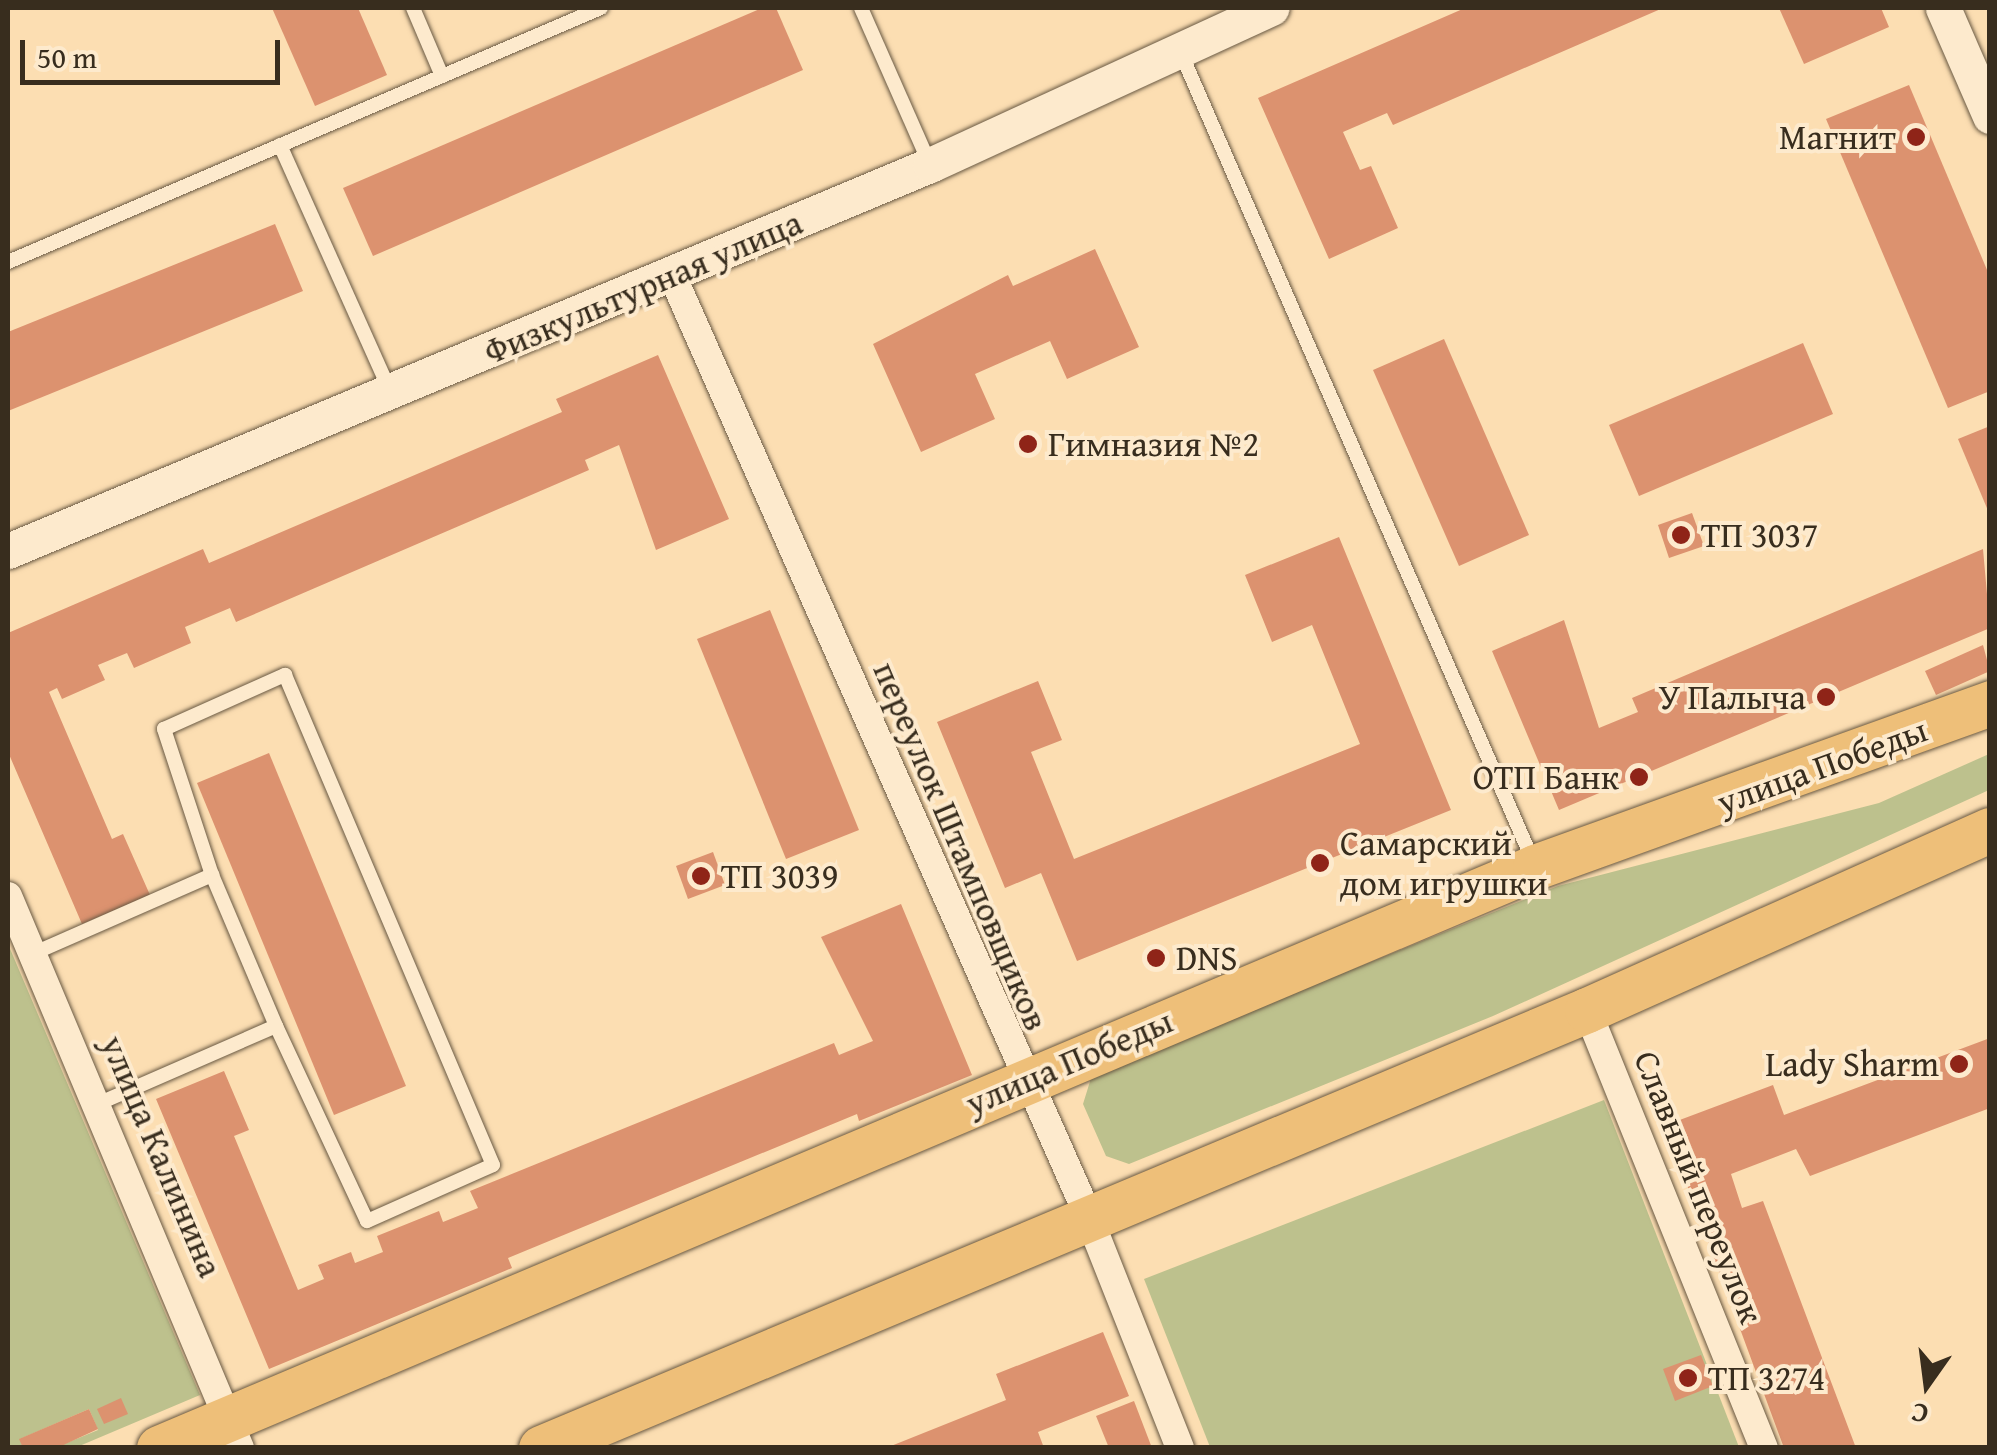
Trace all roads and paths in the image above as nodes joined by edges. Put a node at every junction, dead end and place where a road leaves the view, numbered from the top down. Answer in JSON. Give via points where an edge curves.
{"nodes":[{"id":1,"x":413,"y":8,"type":"edge"},
{"id":2,"x":602,"y":8,"type":"edge"},
{"id":3,"x":861,"y":8,"type":"edge"},
{"id":4,"x":1272,"y":8,"type":"edge"},
{"id":5,"x":1943,"y":8,"type":"edge"},
{"id":6,"x":1178,"y":48,"type":"junction"},
{"id":7,"x":442,"y":76,"type":"junction"},
{"id":8,"x":1990,"y":116,"type":"edge"},
{"id":9,"x":280,"y":145,"type":"junction"},
{"id":10,"x":930,"y":165,"type":"junction"},
{"id":11,"x":8,"y":262,"type":"edge"},
{"id":12,"x":672,"y":274,"type":"junction"},
{"id":13,"x":391,"y":393,"type":"junction"},
{"id":14,"x":8,"y":550,"type":"edge"},
{"id":15,"x":1990,"y":703,"type":"edge"},
{"id":16,"x":1990,"y":830,"type":"edge"},
{"id":17,"x":1535,"y":866,"type":"junction"},
{"id":18,"x":212,"y":875,"type":"junction"},
{"id":19,"x":8,"y":896,"type":"edge"},
{"id":20,"x":32,"y":954,"type":"junction"},
{"id":21,"x":1587,"y":1010,"type":"junction"},
{"id":22,"x":276,"y":1026,"type":"junction"},
{"id":23,"x":1022,"y":1081,"type":"junction"},
{"id":24,"x":100,"y":1104,"type":"junction"},
{"id":25,"x":1086,"y":1213,"type":"junction"},
{"id":26,"x":235,"y":1432,"type":"edge"},
{"id":27,"x":543,"y":1447,"type":"edge"},
{"id":28,"x":159,"y":1448,"type":"edge"},
{"id":29,"x":1180,"y":1448,"type":"edge"},
{"id":30,"x":1764,"y":1448,"type":"edge"}],
"edges":[{"from":1,"to":7,"type":"lane"},
{"from":2,"to":7,"type":"lane"},
{"from":3,"to":10,"type":"lane"},
{"from":4,"to":6,"type":"street","name":"Физкультурная улица"},
{"from":5,"to":8,"type":"street"},
{"from":6,"to":10,"type":"street","name":"Физкультурная улица"},
{"from":6,"to":17,"type":"lane"},
{"from":7,"to":9,"type":"lane"},
{"from":9,"to":11,"type":"lane"},
{"from":9,"to":13,"type":"lane"},
{"from":10,"to":12,"type":"street","name":"Физкультурная улица"},
{"from":12,"to":13,"type":"street","name":"Физкультурная улица"},
{"from":12,"to":23,"type":"street","name":"переулок Штамповщиков"},
{"from":13,"to":14,"type":"street","name":"Физкультурная улица"},
{"from":15,"to":17,"type":"main road","name":"улица Победы"},
{"from":16,"to":21,"type":"main road"},
{"from":17,"to":23,"type":"main road","name":"улица Победы"},
{"from":18,"to":20,"type":"lane"},
{"from":18,"to":22,"type":"lane"},
{"from":18,"to":22,"type":"lane","via":[[164,729],[285,676],[494,1165],[367,1222]]},
{"from":19,"to":20,"type":"street","name":"улица Калинина"},
{"from":20,"to":24,"type":"street","name":"улица Калинина"},
{"from":21,"to":25,"type":"main road"},
{"from":21,"to":30,"type":"street","name":"Славный переулок"},
{"from":22,"to":24,"type":"lane"},
{"from":23,"to":25,"type":"street","name":"переулок Штамповщиков"},
{"from":23,"to":26,"type":"main road","name":"улица Победы"},
{"from":24,"to":26,"type":"street","name":"улица Калинина"},
{"from":25,"to":27,"type":"main road"},
{"from":25,"to":29,"type":"street","name":"переулок Штамповщиков"},
{"from":26,"to":28,"type":"main road","name":"улица Победы"}]}
